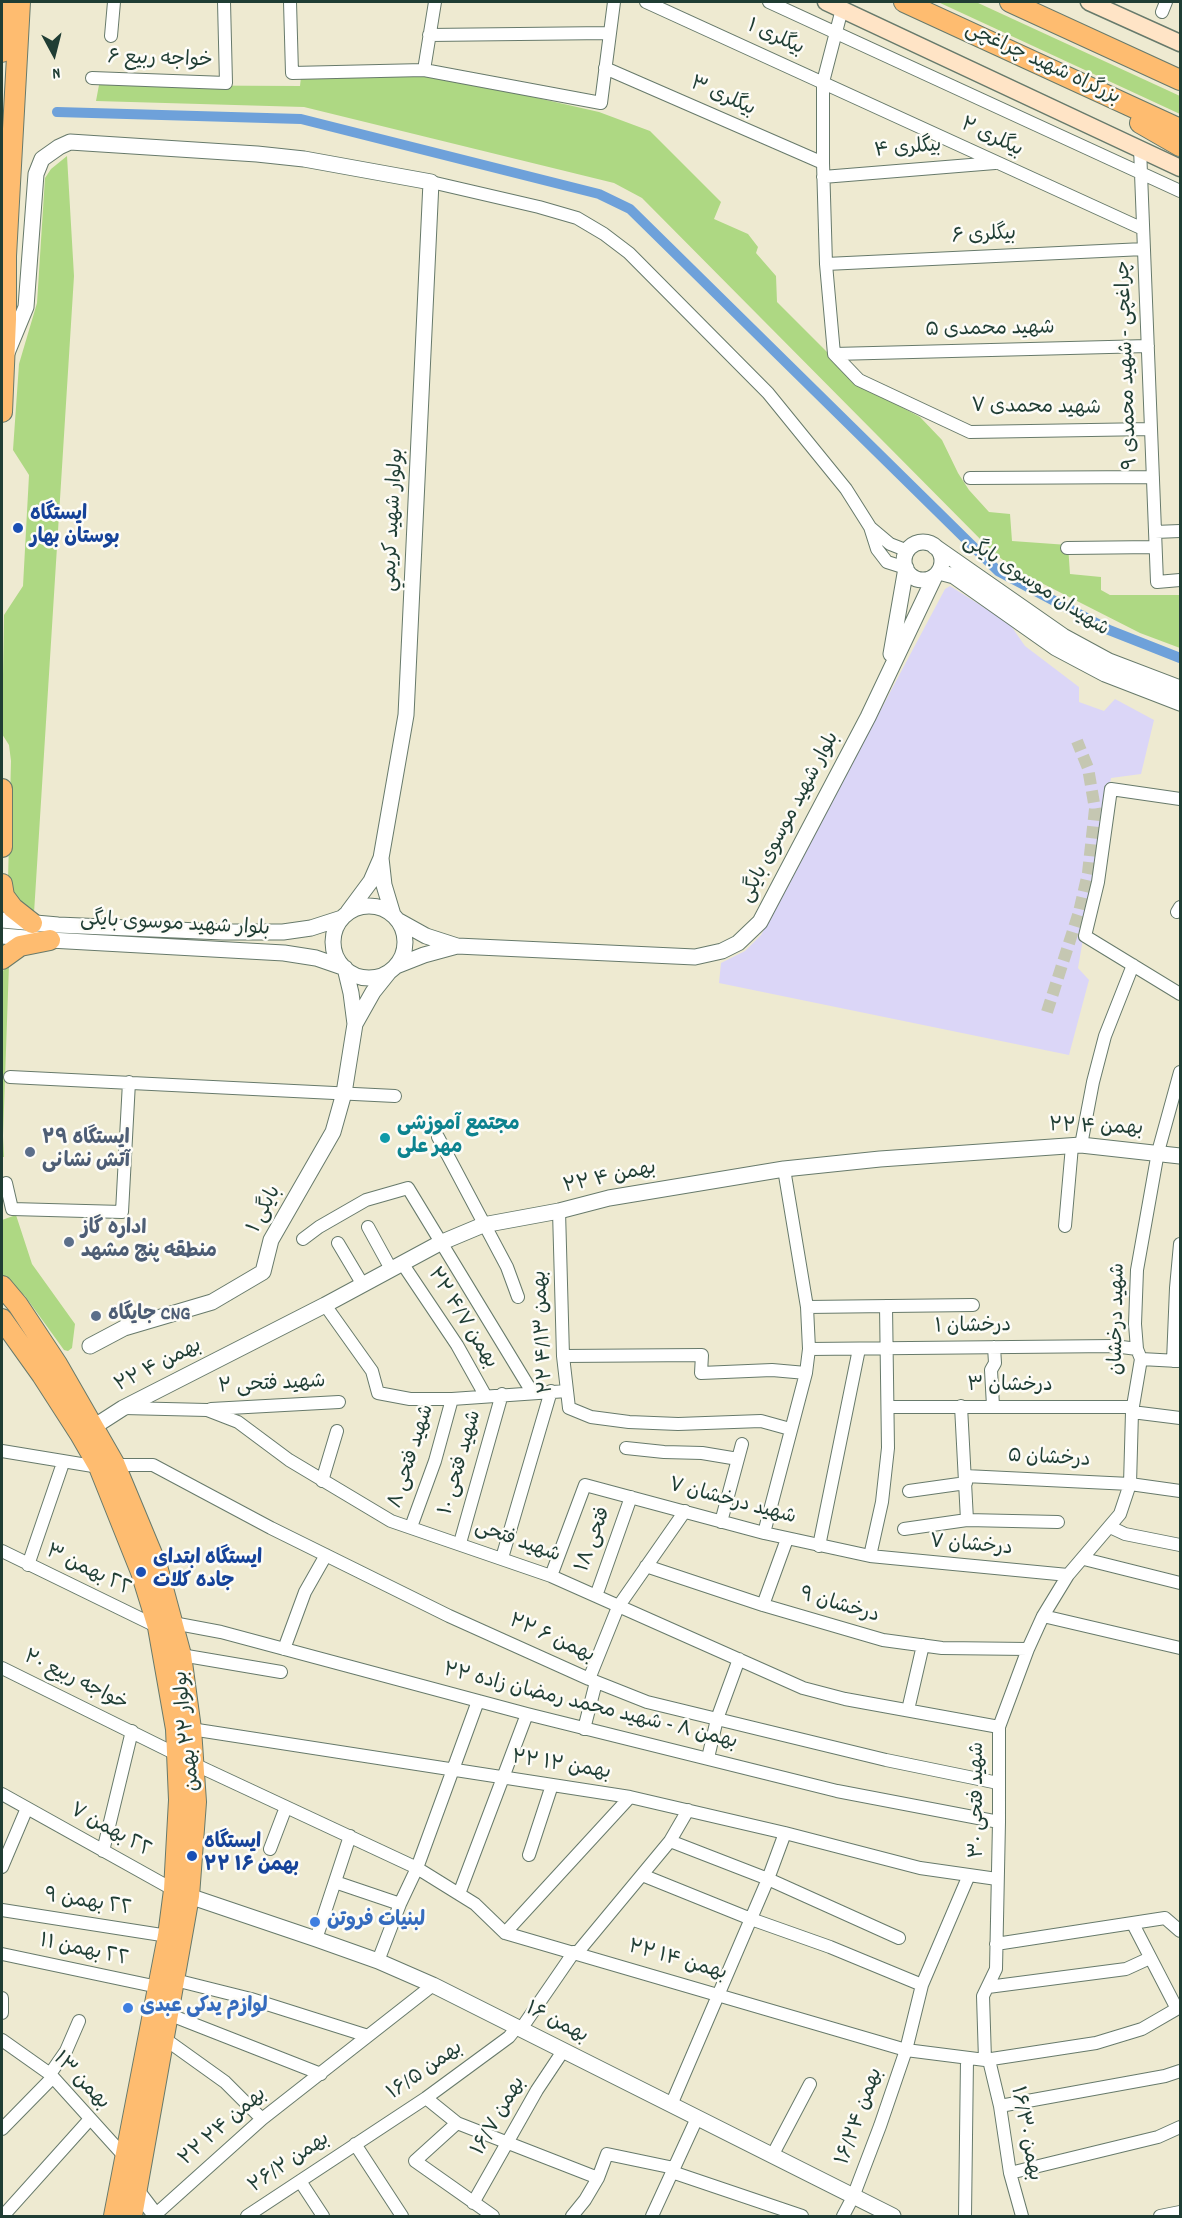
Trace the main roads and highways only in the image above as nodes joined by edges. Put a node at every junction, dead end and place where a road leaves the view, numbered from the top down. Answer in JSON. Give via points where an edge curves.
{"nodes":[{"id":1,"x":4,"y":2,"type":"edge"},
{"id":2,"x":20,"y":2,"type":"edge"},
{"id":3,"x":31,"y":2,"type":"edge"},
{"id":4,"x":826,"y":2,"type":"edge"},
{"id":5,"x":904,"y":2,"type":"edge"},
{"id":6,"x":1011,"y":2,"type":"edge"},
{"id":7,"x":1089,"y":2,"type":"edge"},
{"id":8,"x":1038,"y":14,"type":"junction"},
{"id":9,"x":1180,"y":43,"type":"edge"},
{"id":10,"x":2,"y":52,"type":"edge"},
{"id":11,"x":1028,"y":59,"type":"junction"},
{"id":12,"x":1180,"y":68,"type":"edge"},
{"id":13,"x":1180,"y":80,"type":"edge"},
{"id":14,"x":1180,"y":129,"type":"edge"},
{"id":15,"x":1180,"y":146,"type":"edge"},
{"id":16,"x":1180,"y":168,"type":"edge"},
{"id":17,"x":6,"y":319,"type":"junction"},
{"id":18,"x":2,"y":412,"type":"edge"},
{"id":19,"x":2,"y":789,"type":"edge"},
{"id":20,"x":2,"y":847,"type":"edge"},
{"id":21,"x":2,"y":884,"type":"edge"},
{"id":22,"x":32,"y":923,"type":"road end"},
{"id":23,"x":50,"y":940,"type":"road end"},
{"id":24,"x":2,"y":959,"type":"edge"},
{"id":25,"x":2,"y":1286,"type":"edge"},
{"id":26,"x":2,"y":1319,"type":"edge"},
{"id":27,"x":107,"y":1466,"type":"junction"},
{"id":28,"x":166,"y":1625,"type":"junction"},
{"id":29,"x":186,"y":1760,"type":"junction"},
{"id":30,"x":182,"y":1893,"type":"junction"},
{"id":31,"x":167,"y":1984,"type":"junction"},
{"id":32,"x":114,"y":2217,"type":"edge"},
{"id":33,"x":132,"y":2217,"type":"edge"}],
"edges":[{"from":1,"to":10,"type":"main road"},
{"from":2,"to":17,"type":"main road"},
{"from":3,"to":17,"type":"main road","via":[[22,213]]},
{"from":4,"to":16,"type":"main road"},
{"from":5,"to":11,"type":"main road","name":"بزرگراه شهید چراغچی"},
{"from":6,"to":8,"type":"main road"},
{"from":7,"to":9,"type":"main road"},
{"from":8,"to":12,"type":"main road"},
{"from":8,"to":13,"type":"main road"},
{"from":11,"to":14,"type":"main road","name":"بزرگراه شهید چراغچی"},
{"from":11,"to":15,"type":"main road"},
{"from":17,"to":18,"type":"main road"},
{"from":19,"to":20,"type":"main road"},
{"from":21,"to":22,"type":"main road","via":[[4,896],[13,908]]},
{"from":23,"to":24,"type":"main road","via":[[20,946]]},
{"from":25,"to":27,"type":"main road","name":"بولوار ۲۲ بهمن","via":[[57,1364],[94,1426]]},
{"from":26,"to":27,"type":"main road","name":"بولوار ۲۲ بهمن"},
{"from":27,"to":28,"type":"main road","name":"بولوار ۲۲ بهمن","via":[[157,1566]]},
{"from":28,"to":29,"type":"main road","name":"بولوار ۲۲ بهمن","via":[[176,1729]]},
{"from":28,"to":29,"type":"main road","name":"بولوار ۲۲ بهمن","via":[[181,1655],[191,1729]]},
{"from":29,"to":30,"type":"main road","name":"بولوار ۲۲ بهمن","via":[[196,1802]]},
{"from":30,"to":31,"type":"main road","name":"بولوار ۲۲ بهمن"},
{"from":30,"to":31,"type":"main road","name":"بولوار ۲۲ بهمن","via":[[168,1936]]},
{"from":31,"to":32,"type":"main road","name":"بولوار ۲۲ بهمن"},
{"from":31,"to":33,"type":"main road","name":"بولوار ۲۲ بهمن","via":[[165,2039]]}]}
